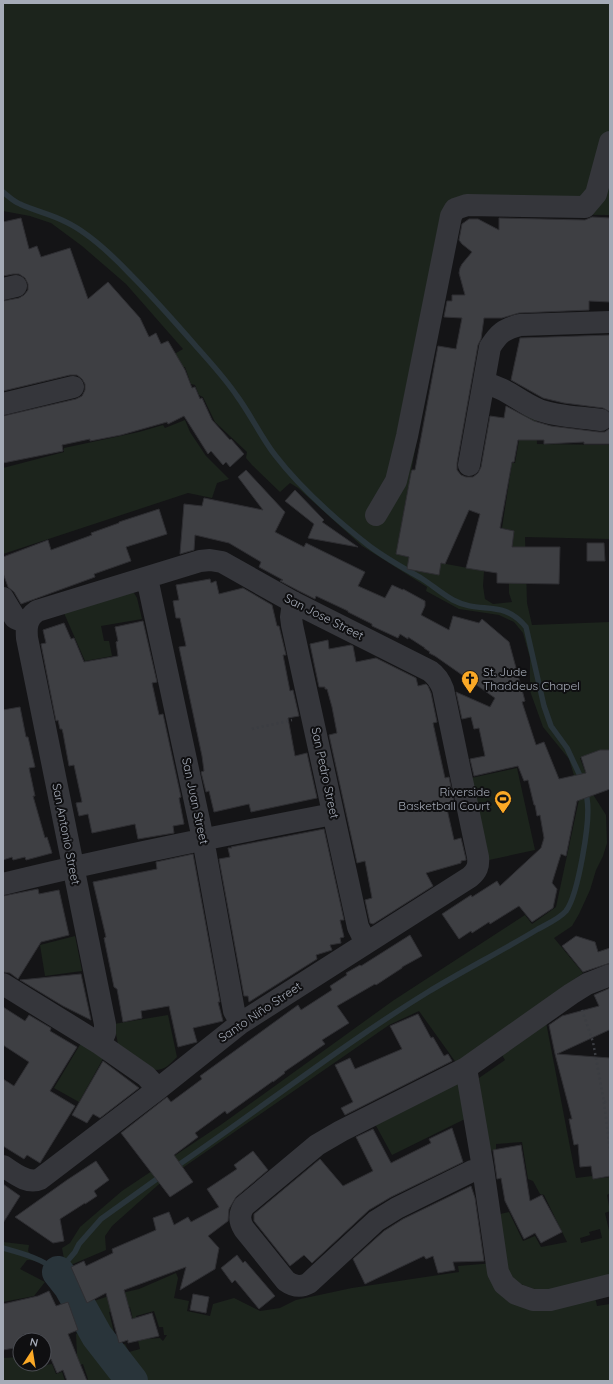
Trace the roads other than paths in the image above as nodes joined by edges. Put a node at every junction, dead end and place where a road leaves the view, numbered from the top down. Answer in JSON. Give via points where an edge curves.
{"nodes":[{"id":1,"x":610,"y":142,"type":"edge"},
{"id":2,"x":610,"y":322,"type":"edge"},
{"id":3,"x":484,"y":383,"type":"junction"},
{"id":4,"x":73,"y":388,"type":"dead end"},
{"id":5,"x":3,"y":404,"type":"edge"},
{"id":6,"x":601,"y":420,"type":"dead end"},
{"id":7,"x":469,"y":465,"type":"dead end"},
{"id":8,"x":376,"y":515,"type":"dead end"},
{"id":9,"x":148,"y":578,"type":"junction"},
{"id":10,"x":3,"y":598,"type":"edge"},
{"id":11,"x":292,"y":602,"type":"junction"},
{"id":12,"x":27,"y":623,"type":"junction"},
{"id":13,"x":333,"y":814,"type":"junction"},
{"id":14,"x":203,"y":839,"type":"junction"},
{"id":15,"x":73,"y":867,"type":"junction"},
{"id":16,"x":478,"y":868,"type":"joint"},
{"id":17,"x":3,"y":884,"type":"edge"},
{"id":18,"x":366,"y":943,"type":"junction"},
{"id":19,"x":610,"y":975,"type":"edge"},
{"id":20,"x":3,"y":984,"type":"edge"},
{"id":21,"x":241,"y":1023,"type":"junction"},
{"id":22,"x":100,"y":1044,"type":"junction"},
{"id":23,"x":466,"y":1068,"type":"junction"},
{"id":24,"x":158,"y":1089,"type":"junction"},
{"id":25,"x":3,"y":1166,"type":"edge"},
{"id":26,"x":483,"y":1168,"type":"junction"},
{"id":27,"x":610,"y":1285,"type":"edge"}],
"edges":[{"from":1,"to":8,"type":"street","via":[[596,194],[585,207],[467,204],[455,209],[451,216],[396,481]]},
{"from":2,"to":3,"type":"street","via":[[520,325],[509,328],[497,335],[490,347]]},
{"from":3,"to":6,"type":"street","via":[[505,390],[541,410]]},
{"from":3,"to":7,"type":"street"},
{"from":4,"to":5,"type":"street"},
{"from":9,"to":11,"type":"street","name":"San Jose Street","via":[[200,561],[214,560],[226,564]]},
{"from":9,"to":12,"type":"street","name":"San Jose Street","via":[[37,611]]},
{"from":9,"to":14,"type":"street","name":"San Juan Street"},
{"from":10,"to":12,"type":"street","via":[[15,618]]},
{"from":11,"to":13,"type":"street","name":"San Pedro Street","via":[[292,625]]},
{"from":11,"to":16,"type":"street","name":"San Jose Street","via":[[430,671],[438,679],[443,689],[478,857]]},
{"from":12,"to":15,"type":"street","name":"San Antonio Street","via":[[27,638]]},
{"from":13,"to":14,"type":"street"},
{"from":13,"to":18,"type":"street","name":"San Pedro Street","via":[[358,927]]},
{"from":14,"to":15,"type":"street"},
{"from":14,"to":21,"type":"street","name":"San Juan Street","via":[[234,1011]]},
{"from":15,"to":17,"type":"street"},
{"from":15,"to":22,"type":"street","name":"San Antonio Street","via":[[105,1024]]},
{"from":16,"to":18,"type":"street","name":"Santo Niño Street","via":[[470,878]]},
{"from":18,"to":21,"type":"street","name":"Santo Niño Street"},
{"from":19,"to":23,"type":"street","via":[[571,994]]},
{"from":20,"to":22,"type":"street"},
{"from":21,"to":24,"type":"street","name":"Santo Niño Street"},
{"from":22,"to":24,"type":"street","via":[[146,1076]]},
{"from":23,"to":26,"type":"street"},
{"from":23,"to":26,"type":"street","via":[[317,1145],[244,1206],[240,1220],[244,1229],[286,1281],[303,1286],[309,1284],[368,1227],[384,1215]]},
{"from":24,"to":25,"type":"street","name":"Santo Niño Street","via":[[36,1181],[26,1180]]},
{"from":26,"to":27,"type":"street","via":[[498,1272],[504,1284],[516,1294],[533,1300],[550,1300]]}]}
